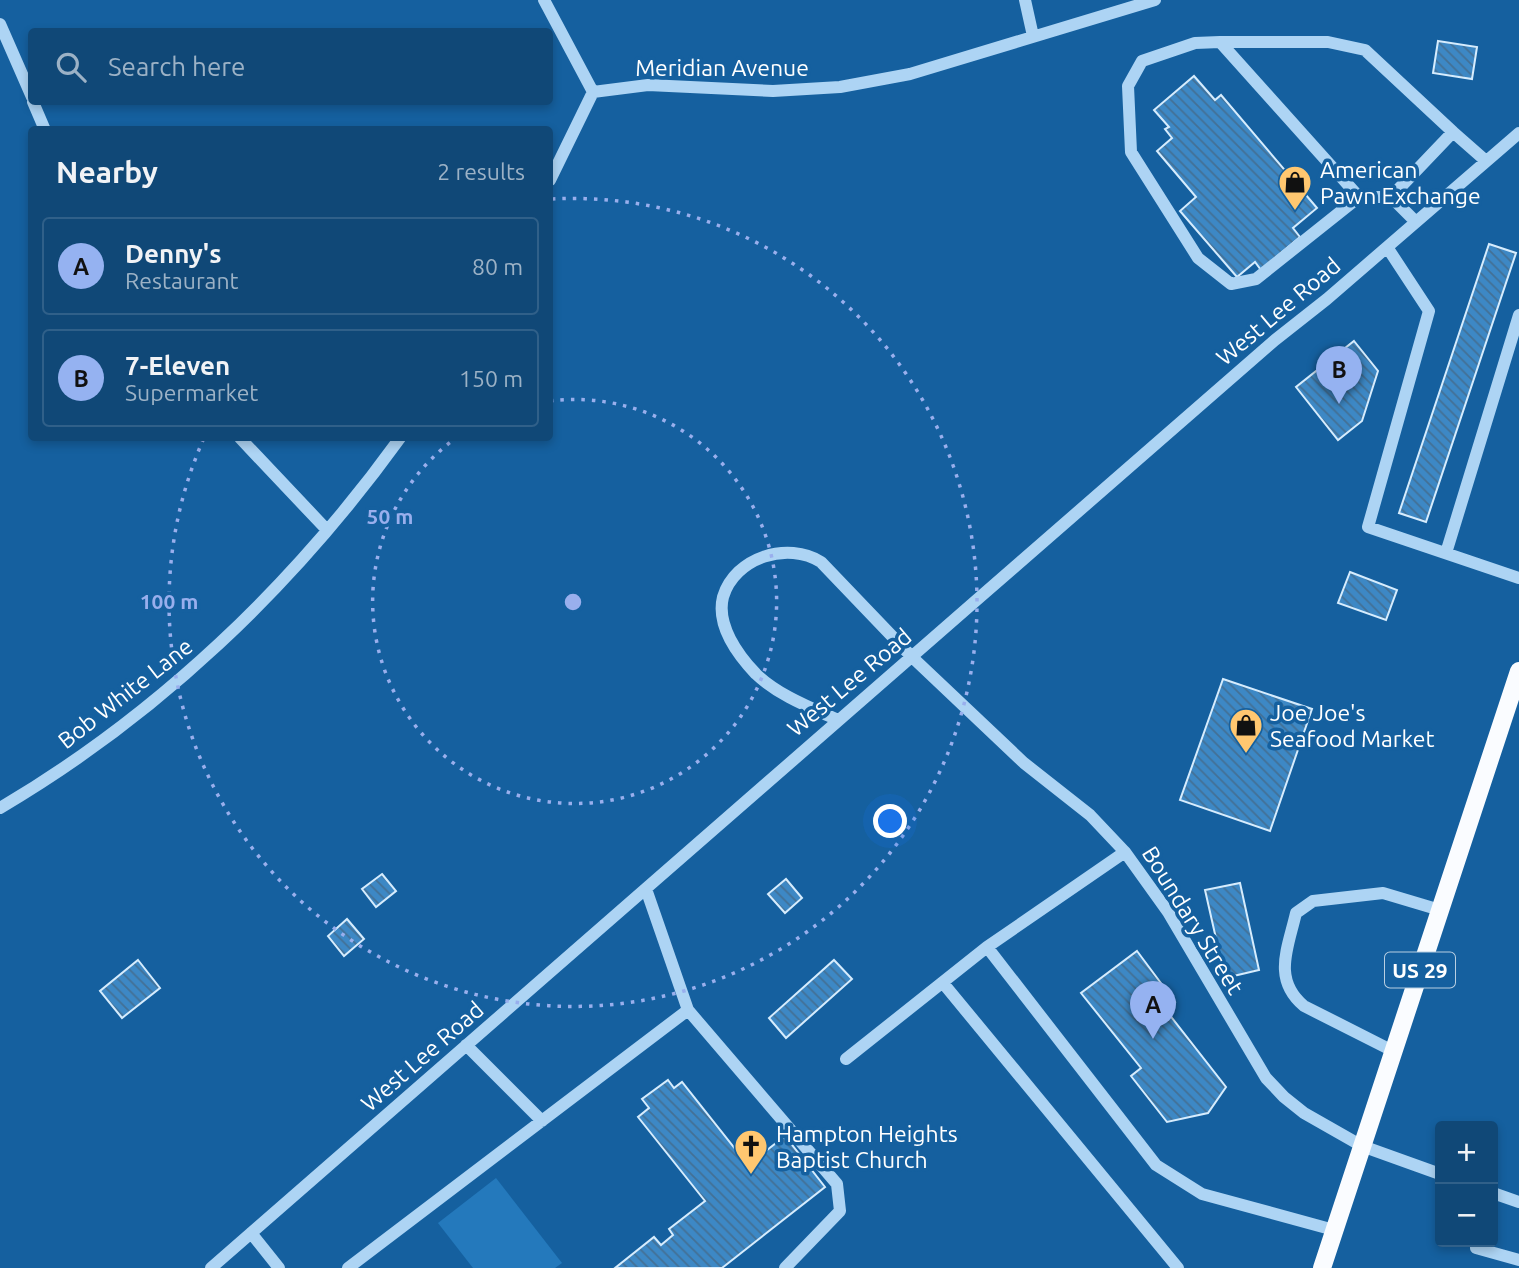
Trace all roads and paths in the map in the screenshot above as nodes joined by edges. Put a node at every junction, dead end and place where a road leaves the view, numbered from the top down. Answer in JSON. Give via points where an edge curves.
{"nodes":[{"id":1,"x":544,"y":0,"type":"edge"},
{"id":2,"x":1026,"y":0,"type":"edge"},
{"id":3,"x":1155,"y":0,"type":"edge"},
{"id":4,"x":0,"y":24,"type":"edge"},
{"id":5,"x":1033,"y":36,"type":"junction"},
{"id":6,"x":1220,"y":43,"type":"junction"},
{"id":7,"x":28,"y":90,"type":"edge"},
{"id":8,"x":593,"y":92,"type":"junction"},
{"id":9,"x":35,"y":105,"type":"edge"},
{"id":10,"x":44,"y":126,"type":"edge"},
{"id":11,"x":1453,"y":132,"type":"junction"},
{"id":12,"x":1519,"y":133,"type":"edge"},
{"id":13,"x":1486,"y":161,"type":"junction"},
{"id":14,"x":553,"y":174,"type":"edge"},
{"id":15,"x":1359,"y":197,"type":"junction"},
{"id":16,"x":1391,"y":197,"type":"junction"},
{"id":17,"x":1416,"y":222,"type":"junction"},
{"id":18,"x":1387,"y":247,"type":"junction"},
{"id":19,"x":1519,"y":315,"type":"edge"},
{"id":20,"x":243,"y":441,"type":"edge"},
{"id":21,"x":398,"y":441,"type":"edge"},
{"id":22,"x":327,"y":530,"type":"junction"},
{"id":23,"x":1446,"y":554,"type":"junction"},
{"id":24,"x":1519,"y":578,"type":"edge"},
{"id":25,"x":912,"y":657,"type":"junction"},
{"id":26,"x":1519,"y":671,"type":"edge"},
{"id":27,"x":836,"y":719,"type":"junction"},
{"id":28,"x":0,"y":808,"type":"edge"},
{"id":29,"x":1125,"y":852,"type":"junction"},
{"id":30,"x":646,"y":888,"type":"junction"},
{"id":31,"x":1440,"y":910,"type":"junction"},
{"id":32,"x":987,"y":947,"type":"junction"},
{"id":33,"x":943,"y":983,"type":"junction"},
{"id":34,"x":688,"y":1010,"type":"junction"},
{"id":35,"x":466,"y":1045,"type":"junction"},
{"id":36,"x":1393,"y":1051,"type":"junction"},
{"id":37,"x":846,"y":1059,"type":"dead end"},
{"id":38,"x":542,"y":1121,"type":"junction"},
{"id":39,"x":1362,"y":1146,"type":"junction"},
{"id":40,"x":1435,"y":1172,"type":"edge"},
{"id":41,"x":1498,"y":1195,"type":"edge"},
{"id":42,"x":1519,"y":1202,"type":"edge"},
{"id":43,"x":1334,"y":1230,"type":"junction"},
{"id":44,"x":251,"y":1233,"type":"junction"},
{"id":45,"x":1476,"y":1248,"type":"dead end"},
{"id":46,"x":1519,"y":1260,"type":"edge"},
{"id":47,"x":211,"y":1268,"type":"edge"},
{"id":48,"x":279,"y":1268,"type":"edge"},
{"id":49,"x":348,"y":1268,"type":"edge"},
{"id":50,"x":785,"y":1268,"type":"edge"},
{"id":51,"x":1178,"y":1268,"type":"edge"},
{"id":52,"x":1322,"y":1268,"type":"edge"}],
"edges":[{"from":1,"to":8,"type":"street"},
{"from":2,"to":5,"type":"street"},
{"from":3,"to":5,"type":"street","name":"Meridian Avenue"},
{"from":4,"to":7,"type":"street"},
{"from":5,"to":8,"type":"street","name":"Meridian Avenue","via":[[910,74],[840,87],[773,91],[648,85]]},
{"from":6,"to":11,"type":"street","via":[[1328,42],[1365,50]]},
{"from":6,"to":15,"type":"street"},
{"from":6,"to":15,"type":"street","via":[[1195,43],[1142,61],[1128,86],[1131,152],[1198,258],[1231,284],[1256,279]]},
{"from":8,"to":14,"type":"street"},
{"from":9,"to":10,"type":"street"},
{"from":11,"to":13,"type":"street"},
{"from":11,"to":16,"type":"street"},
{"from":12,"to":13,"type":"street","name":"West Lee Road"},
{"from":13,"to":17,"type":"street","name":"West Lee Road"},
{"from":15,"to":16,"type":"street"},
{"from":16,"to":17,"type":"street"},
{"from":17,"to":18,"type":"street","name":"West Lee Road"},
{"from":18,"to":23,"type":"street","via":[[1429,311],[1368,527]]},
{"from":18,"to":25,"type":"street","name":"West Lee Road"},
{"from":19,"to":23,"type":"street"},
{"from":20,"to":22,"type":"street"},
{"from":21,"to":22,"type":"street","name":"Bob White Lane"},
{"from":22,"to":28,"type":"street","name":"Bob White Lane","via":[[214,650],[88,751]]},
{"from":23,"to":24,"type":"street"},
{"from":25,"to":27,"type":"street","name":"West Lee Road"},
{"from":25,"to":27,"type":"street","via":[[845,584],[808,554],[788,551],[762,556],[744,568],[723,598],[723,623],[733,645],[757,675]]},
{"from":25,"to":29,"type":"street","name":"Boundary Street","via":[[1024,763],[1090,814]]},
{"from":26,"to":31,"type":"main road","number":"US 29"},
{"from":27,"to":30,"type":"street","name":"West Lee Road"},
{"from":29,"to":32,"type":"street"},
{"from":29,"to":39,"type":"street","name":"Boundary Street","via":[[1168,912],[1266,1078],[1304,1113]]},
{"from":30,"to":34,"type":"street"},
{"from":30,"to":35,"type":"street","name":"West Lee Road"},
{"from":31,"to":36,"type":"main road","number":"US 29"},
{"from":31,"to":36,"type":"street","via":[[1383,894],[1313,901],[1296,913],[1283,968],[1292,996]]},
{"from":32,"to":33,"type":"street"},
{"from":32,"to":43,"type":"street","via":[[1156,1164],[1202,1194]]},
{"from":33,"to":37,"type":"street"},
{"from":33,"to":51,"type":"street"},
{"from":34,"to":38,"type":"street"},
{"from":34,"to":50,"type":"street","via":[[837,1184],[840,1211]]},
{"from":35,"to":38,"type":"street"},
{"from":35,"to":44,"type":"street","name":"West Lee Road"},
{"from":36,"to":39,"type":"main road","number":"US 29"},
{"from":38,"to":49,"type":"street"},
{"from":39,"to":40,"type":"street","name":"Boundary Street"},
{"from":39,"to":43,"type":"main road","number":"US 29"},
{"from":41,"to":42,"type":"street"},
{"from":43,"to":52,"type":"main road","number":"US 29"},
{"from":44,"to":47,"type":"street","name":"West Lee Road"},
{"from":44,"to":48,"type":"street"},
{"from":45,"to":46,"type":"street"}]}
